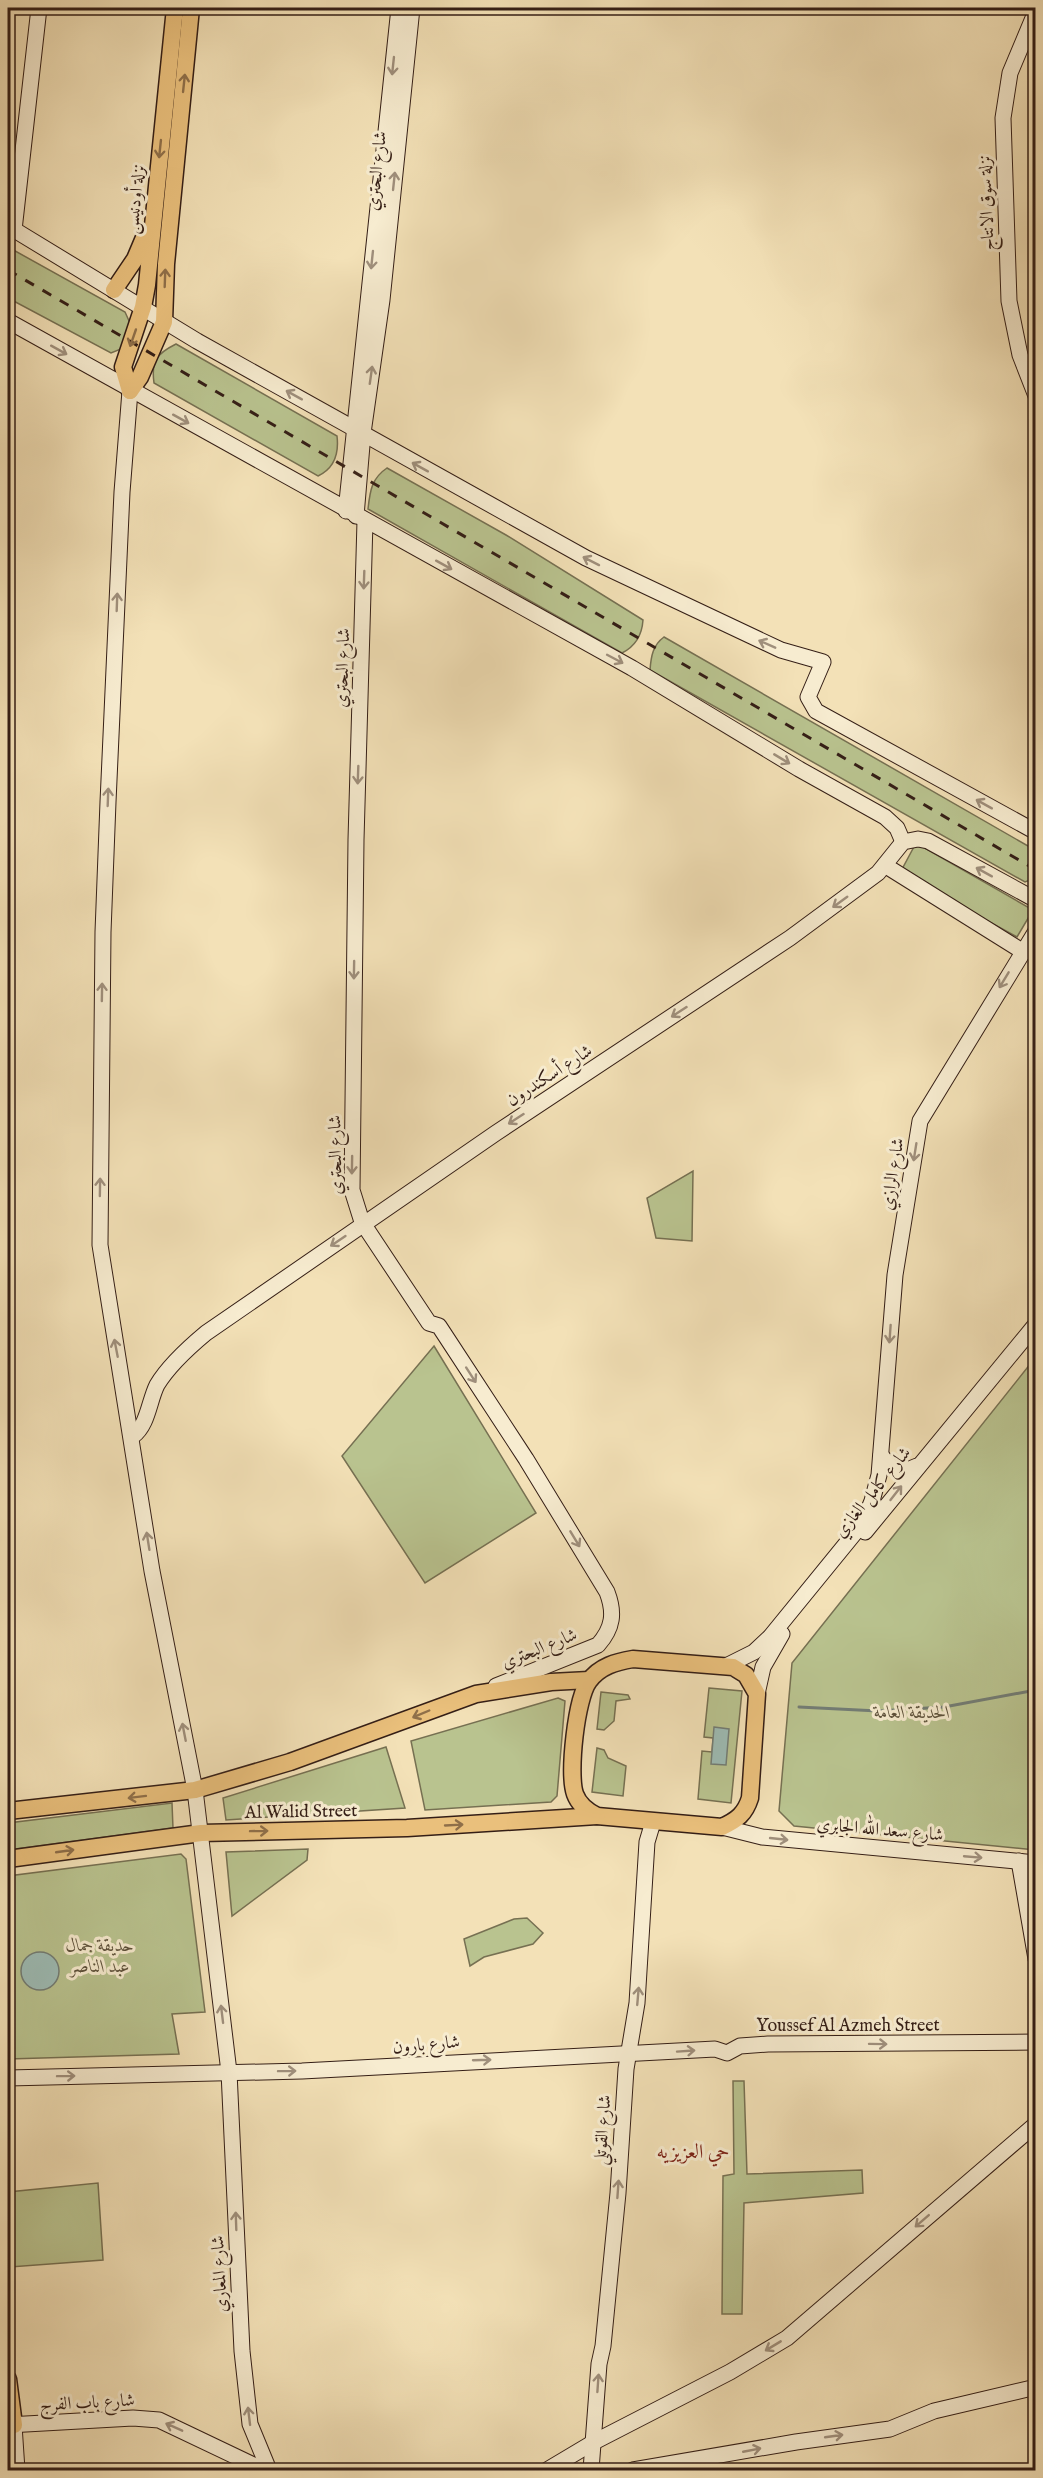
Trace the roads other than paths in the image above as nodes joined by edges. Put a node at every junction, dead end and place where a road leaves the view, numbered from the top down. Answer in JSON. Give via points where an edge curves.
{"nodes":[{"id":1,"x":39,"y":8,"type":"edge"},
{"id":2,"x":175,"y":8,"type":"edge"},
{"id":3,"x":191,"y":8,"type":"edge"},
{"id":4,"x":399,"y":8,"type":"edge"},
{"id":5,"x":412,"y":8,"type":"edge"},
{"id":6,"x":1035,"y":14,"type":"edge"},
{"id":7,"x":152,"y":219,"type":"junction"},
{"id":8,"x":11,"y":228,"type":"edge"},
{"id":9,"x":114,"y":290,"type":"junction"},
{"id":10,"x":143,"y":306,"type":"junction"},
{"id":11,"x":8,"y":321,"type":"edge"},
{"id":12,"x":164,"y":322,"type":"junction"},
{"id":13,"x":130,"y":391,"type":"junction"},
{"id":14,"x":1034,"y":393,"type":"edge"},
{"id":15,"x":358,"y":430,"type":"junction"},
{"id":16,"x":356,"y":516,"type":"junction"},
{"id":17,"x":1035,"y":832,"type":"edge"},
{"id":18,"x":903,"y":842,"type":"junction"},
{"id":19,"x":886,"y":866,"type":"junction"},
{"id":20,"x":1035,"y":900,"type":"edge"},
{"id":21,"x":1035,"y":931,"type":"edge"},
{"id":22,"x":1022,"y":951,"type":"junction"},
{"id":23,"x":363,"y":1224,"type":"junction"},
{"id":24,"x":1035,"y":1324,"type":"edge"},
{"id":25,"x":157,"y":1386,"type":"junction"},
{"id":26,"x":125,"y":1391,"type":"junction"},
{"id":27,"x":133,"y":1436,"type":"junction"},
{"id":28,"x":881,"y":1455,"type":"junction"},
{"id":29,"x":917,"y":1466,"type":"junction"},
{"id":30,"x":726,"y":1666,"type":"junction"},
{"id":31,"x":589,"y":1680,"type":"junction"},
{"id":32,"x":476,"y":1694,"type":"junction"},
{"id":33,"x":757,"y":1694,"type":"junction"},
{"id":34,"x":195,"y":1790,"type":"junction"},
{"id":35,"x":8,"y":1804,"type":"edge"},
{"id":36,"x":36,"y":1808,"type":"junction"},
{"id":37,"x":8,"y":1811,"type":"edge"},
{"id":38,"x":597,"y":1816,"type":"junction"},
{"id":39,"x":653,"y":1822,"type":"junction"},
{"id":40,"x":722,"y":1827,"type":"junction"},
{"id":41,"x":201,"y":1833,"type":"junction"},
{"id":42,"x":8,"y":1859,"type":"edge"},
{"id":43,"x":1019,"y":1861,"type":"junction"},
{"id":44,"x":1035,"y":1863,"type":"edge"},
{"id":45,"x":1035,"y":1959,"type":"edge"},
{"id":46,"x":1035,"y":2042,"type":"edge"},
{"id":47,"x":627,"y":2055,"type":"junction"},
{"id":48,"x":229,"y":2072,"type":"junction"},
{"id":49,"x":8,"y":2078,"type":"edge"},
{"id":50,"x":1035,"y":2124,"type":"edge"},
{"id":51,"x":8,"y":2379,"type":"edge"},
{"id":52,"x":1035,"y":2387,"type":"edge"},
{"id":53,"x":11,"y":2432,"type":"edge"},
{"id":54,"x":594,"y":2442,"type":"junction"},
{"id":55,"x":17,"y":2470,"type":"edge"},
{"id":56,"x":267,"y":2470,"type":"edge"},
{"id":57,"x":546,"y":2470,"type":"edge"},
{"id":58,"x":591,"y":2470,"type":"edge"},
{"id":59,"x":633,"y":2470,"type":"edge"}],
"edges":[{"from":1,"to":8,"type":"main road"},
{"from":2,"to":7,"type":"main road","name":"نزلة أودنيس","one_way":true},
{"from":12,"to":3,"type":"main road","one_way":true},
{"from":4,"to":15,"type":"main road","one_way":true},
{"from":15,"to":5,"type":"main road","name":"شارع البحتري","one_way":true,"via":[[382,300]]},
{"from":6,"to":14,"type":"main road","name":"نزلة سوق الانتاج","via":[[1010,73],[1003,118],[1009,301],[1018,346]]},
{"from":7,"to":9,"type":"main road","via":[[135,259]]},
{"from":7,"to":10,"type":"main road","name":"نزلة أودنيس"},
{"from":8,"to":9,"type":"main road"},
{"from":9,"to":10,"type":"main road"},
{"from":10,"to":12,"type":"main road"},
{"from":10,"to":13,"type":"main road","name":"نزلة أودنيس","one_way":true,"via":[[123,367]]},
{"from":11,"to":13,"type":"main road","one_way":true},
{"from":12,"to":13,"type":"main road"},
{"from":15,"to":12,"type":"main road","one_way":true},
{"from":13,"to":16,"type":"main road","one_way":true},
{"from":26,"to":13,"type":"main road","name":"شارع المعاري","one_way":true,"via":[[100,1234],[103,932]]},
{"from":15,"to":16,"type":"main road","name":"شارع البحتري"},
{"from":17,"to":15,"type":"main road","one_way":true,"via":[[816,711],[808,697],[823,662],[781,650],[586,558]]},
{"from":16,"to":18,"type":"main road","one_way":true,"via":[[632,668],[885,817],[897,828]]},
{"from":16,"to":23,"type":"main road","name":"شارع البحتري","one_way":true,"via":[[352,1179],[356,1209]]},
{"from":18,"to":19,"type":"main road","name":"شارع أسكندرون"},
{"from":20,"to":18,"type":"main road","one_way":true,"via":[[928,841]]},
{"from":19,"to":22,"type":"main road"},
{"from":19,"to":23,"type":"main road","name":"شارع أسكندرون","one_way":true,"via":[[790,938]]},
{"from":21,"to":22,"type":"main road","name":"شارع الرازي"},
{"from":22,"to":28,"type":"main road","name":"شارع الرازي","one_way":true,"via":[[920,1121],[895,1275]]},
{"from":23,"to":25,"type":"main road","name":"شارع أسكندرون","one_way":true,"via":[[206,1333]]},
{"from":23,"to":32,"type":"main road","name":"شارع البحتري","one_way":true,"via":[[429,1323],[439,1326],[526,1459],[613,1608],[606,1636],[598,1645]]},
{"from":24,"to":29,"type":"main road","name":"شارع كامل الغازي"},
{"from":25,"to":26,"type":"main road","via":[[141,1395]]},
{"from":25,"to":27,"type":"main road","name":"شارع أسكندرون","via":[[142,1425]]},
{"from":26,"to":27,"type":"main road","name":"شارع المعاري"},
{"from":34,"to":27,"type":"main road","name":"شارع المعاري","one_way":true,"via":[[153,1571]]},
{"from":28,"to":29,"type":"main road","via":[[900,1473]]},
{"from":28,"to":30,"type":"main road","name":"شارع كامل الغازي","via":[[876,1490],[862,1523],[770,1637],[754,1652]]},
{"from":33,"to":29,"type":"main road","name":"شارع كامل الغازي","one_way":true,"via":[[763,1667],[779,1638]]},
{"from":30,"to":31,"type":"main road","via":[[633,1659],[607,1665]]},
{"from":30,"to":33,"type":"main road","via":[[746,1675]]},
{"from":31,"to":32,"type":"main road"},
{"from":31,"to":38,"type":"main road","via":[[580,1701],[573,1785],[581,1805]]},
{"from":32,"to":34,"type":"main road","one_way":true,"via":[[290,1762]]},
{"from":33,"to":40,"type":"main road","via":[[750,1798],[741,1817]]},
{"from":34,"to":36,"type":"main road","one_way":true},
{"from":34,"to":41,"type":"main road","name":"شارع المعاري"},
{"from":35,"to":36,"type":"main road"},
{"from":36,"to":37,"type":"main road"},
{"from":38,"to":39,"type":"main road"},
{"from":41,"to":38,"type":"main road","name":"Al Walid Street","one_way":true,"via":[[407,1828]]},
{"from":39,"to":40,"type":"main road"},
{"from":47,"to":39,"type":"main road","name":"شارع القوتلي","one_way":true,"via":[[637,2002],[647,1842]]},
{"from":40,"to":43,"type":"main road","name":"شارع سعد الله الجابري","one_way":true,"via":[[762,1838]]},
{"from":42,"to":41,"type":"main road","name":"Al Walid Street","one_way":true},
{"from":48,"to":41,"type":"main road","name":"شارع المعاري","one_way":true},
{"from":43,"to":44,"type":"main road","name":"شارع سعد الله الجابري"},
{"from":43,"to":45,"type":"main road"},
{"from":47,"to":46,"type":"main road","name":"Youssef Al Azmeh Street","one_way":true,"via":[[715,2049],[727,2053],[740,2046],[768,2044]]},
{"from":48,"to":47,"type":"main road","name":"شارع بارون","one_way":true},
{"from":54,"to":47,"type":"main road","name":"شارع القوتلي","one_way":true},
{"from":49,"to":48,"type":"main road","name":"شارع بارون","one_way":true},
{"from":56,"to":48,"type":"main road","name":"شارع المعاري","one_way":true,"via":[[250,2424],[242,2351]]},
{"from":50,"to":54,"type":"main road","one_way":true,"via":[[787,2338]]},
{"from":51,"to":53,"type":"main road"},
{"from":59,"to":52,"type":"main road","one_way":true,"via":[[890,2429],[934,2411]]},
{"from":53,"to":55,"type":"main road"},
{"from":56,"to":53,"type":"main road","name":"شارع باب الفرج","one_way":true,"via":[[159,2420],[133,2418]]},
{"from":54,"to":57,"type":"main road"},
{"from":54,"to":58,"type":"main road","name":"شارع القوتلي"}]}
